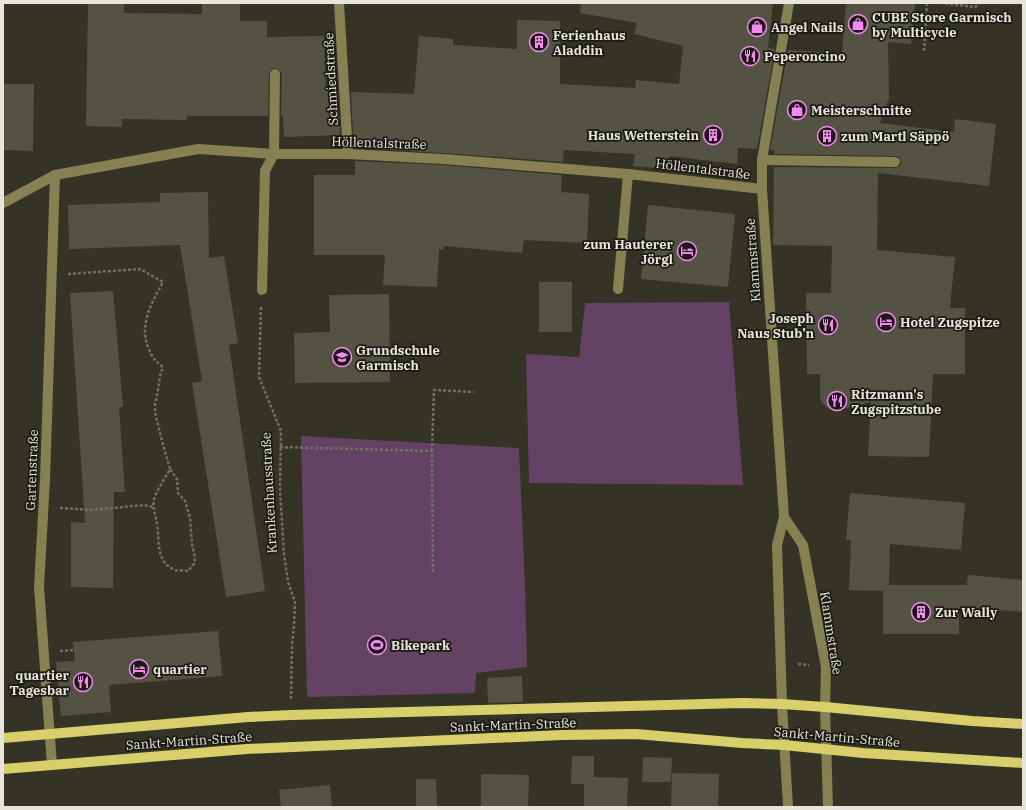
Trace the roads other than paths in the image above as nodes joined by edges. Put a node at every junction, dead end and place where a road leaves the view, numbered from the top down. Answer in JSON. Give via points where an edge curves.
{"nodes":[{"id":1,"x":339,"y":3,"type":"edge"},
{"id":2,"x":789,"y":3,"type":"edge"},
{"id":3,"x":275,"y":74,"type":"dead end"},
{"id":4,"x":274,"y":154,"type":"junction"},
{"id":5,"x":348,"y":154,"type":"junction"},
{"id":6,"x":762,"y":160,"type":"junction"},
{"id":7,"x":895,"y":162,"type":"dead end"},
{"id":8,"x":628,"y":174,"type":"junction"},
{"id":9,"x":55,"y":175,"type":"junction"},
{"id":10,"x":762,"y":189,"type":"junction"},
{"id":11,"x":3,"y":203,"type":"edge"},
{"id":12,"x":618,"y":289,"type":"dead end"},
{"id":13,"x":262,"y":290,"type":"road end"},
{"id":14,"x":784,"y":517,"type":"junction"},
{"id":15,"x":782,"y":704,"type":"junction"},
{"id":16,"x":825,"y":706,"type":"junction"},
{"id":17,"x":1023,"y":724,"type":"edge"},
{"id":18,"x":50,"y":734,"type":"junction"},
{"id":19,"x":3,"y":738,"type":"edge"},
{"id":20,"x":784,"y":745,"type":"junction"},
{"id":21,"x":826,"y":749,"type":"junction"},
{"id":22,"x":1023,"y":763,"type":"edge"},
{"id":23,"x":52,"y":765,"type":"junction"},
{"id":24,"x":3,"y":769,"type":"edge"},
{"id":25,"x":788,"y":807,"type":"edge"},
{"id":26,"x":828,"y":807,"type":"edge"}],
"edges":[{"from":1,"to":5,"type":"street","name":"Schmiedstraße"},
{"from":2,"to":6,"type":"street","name":"Klammstraße"},
{"from":3,"to":4,"type":"street"},
{"from":4,"to":5,"type":"street","name":"Höllentalstraße"},
{"from":4,"to":9,"type":"street","name":"Höllentalstraße","via":[[198,149]]},
{"from":4,"to":13,"type":"street","via":[[265,171]]},
{"from":5,"to":8,"type":"street","name":"Höllentalstraße","via":[[443,158]]},
{"from":6,"to":7,"type":"street"},
{"from":6,"to":10,"type":"street","name":"Klammstraße"},
{"from":8,"to":10,"type":"street","name":"Höllentalstraße"},
{"from":8,"to":12,"type":"street"},
{"from":9,"to":11,"type":"street","name":"Höllentalstraße"},
{"from":9,"to":18,"type":"street","name":"Gartenstraße","via":[[39,588]]},
{"from":10,"to":14,"type":"street","name":"Klammstraße"},
{"from":14,"to":15,"type":"street","name":"Klammstraße","via":[[776,544]]},
{"from":14,"to":16,"type":"street","name":"Klammstraße","via":[[803,545],[826,667]]},
{"from":15,"to":16,"type":"main road","name":"Sankt-Martin-Straße"},
{"from":15,"to":18,"type":"main road","name":"Sankt-Martin-Straße","via":[[291,715]]},
{"from":15,"to":20,"type":"street","name":"Klammstraße"},
{"from":16,"to":17,"type":"main road","name":"Sankt-Martin-Straße"},
{"from":16,"to":21,"type":"street","name":"Klammstraße"},
{"from":18,"to":19,"type":"main road","name":"Sankt-Martin-Straße"},
{"from":18,"to":23,"type":"street","name":"Gartenstraße"},
{"from":20,"to":21,"type":"main road","name":"Sankt-Martin-Straße"},
{"from":20,"to":23,"type":"main road","name":"Sankt-Martin-Straße","via":[[636,734],[562,735],[246,749]]},
{"from":20,"to":25,"type":"street","name":"Klammstraße"},
{"from":21,"to":22,"type":"main road","name":"Sankt-Martin-Straße"},
{"from":21,"to":26,"type":"street","name":"Klammstraße"},
{"from":23,"to":24,"type":"main road","name":"Sankt-Martin-Straße"}]}
